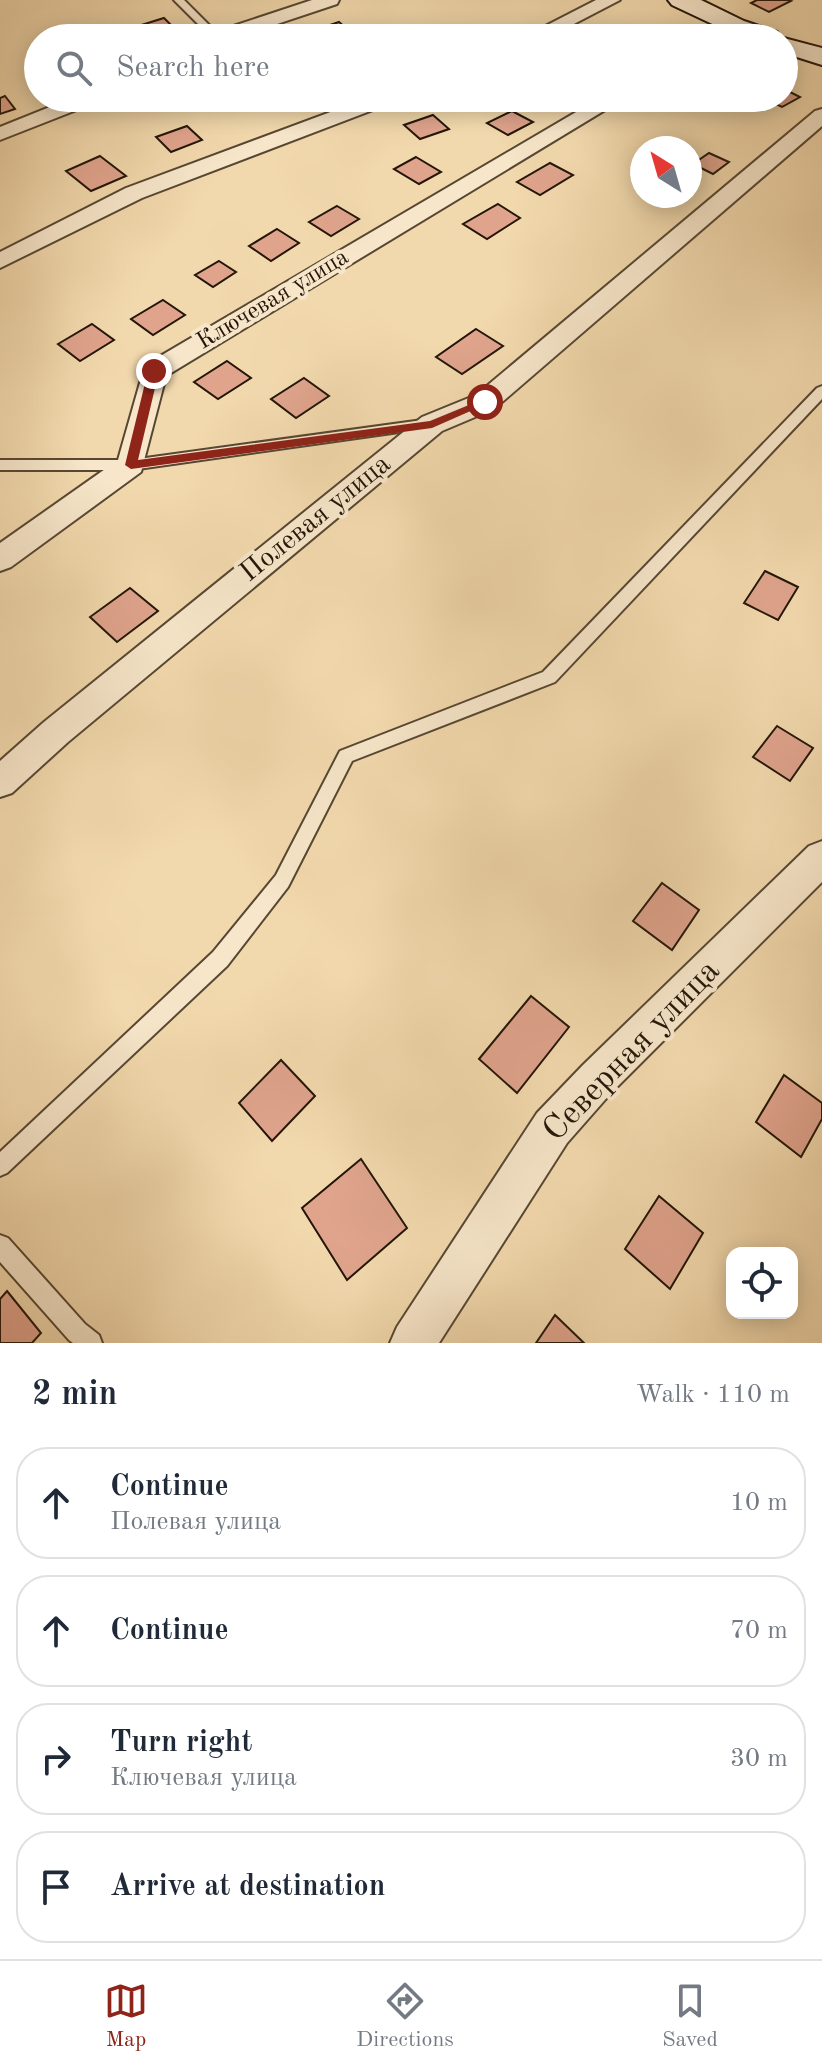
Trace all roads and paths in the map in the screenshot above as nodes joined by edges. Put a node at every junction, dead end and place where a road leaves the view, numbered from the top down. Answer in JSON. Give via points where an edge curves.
{"nodes":[{"id":1,"x":179,"y":0,"type":"edge"},
{"id":2,"x":330,"y":0,"type":"edge"},
{"id":3,"x":611,"y":0,"type":"edge"},
{"id":4,"x":681,"y":0,"type":"edge"},
{"id":5,"x":202,"y":24,"type":"edge"},
{"id":6,"x":258,"y":24,"type":"edge"},
{"id":7,"x":561,"y":24,"type":"edge"},
{"id":8,"x":715,"y":24,"type":"edge"},
{"id":9,"x":798,"y":49,"type":"edge"},
{"id":10,"x":822,"y":57,"type":"edge"},
{"id":11,"x":55,"y":112,"type":"edge"},
{"id":12,"x":350,"y":112,"type":"edge"},
{"id":13,"x":591,"y":112,"type":"edge"},
{"id":14,"x":822,"y":115,"type":"edge"},
{"id":15,"x":0,"y":134,"type":"edge"},
{"id":16,"x":0,"y":261,"type":"edge"},
{"id":17,"x":822,"y":391,"type":"edge"},
{"id":18,"x":432,"y":424,"type":"junction"},
{"id":19,"x":0,"y":465,"type":"edge"},
{"id":20,"x":131,"y":465,"type":"junction"},
{"id":21,"x":0,"y":559,"type":"edge"},
{"id":22,"x":0,"y":782,"type":"edge"},
{"id":23,"x":822,"y":858,"type":"edge"},
{"id":24,"x":0,"y":1166,"type":"edge"},
{"id":25,"x":0,"y":1246,"type":"edge"},
{"id":26,"x":91,"y":1343,"type":"edge"},
{"id":27,"x":413,"y":1343,"type":"edge"}],
"edges":[{"from":1,"to":5,"type":"lane"},
{"from":2,"to":6,"type":"street"},
{"from":3,"to":7,"type":"street"},
{"from":4,"to":8,"type":"street"},
{"from":9,"to":10,"type":"street"},
{"from":11,"to":15,"type":"street"},
{"from":12,"to":16,"type":"street","via":[[134,193]]},
{"from":13,"to":20,"type":"street","name":"Ключевая улица","via":[[154,371]]},
{"from":14,"to":18,"type":"street","name":"Полевая улица","via":[[485,402]]},
{"from":17,"to":24,"type":"lane","via":[[549,677],[346,756],[282,881],[220,959]]},
{"from":18,"to":20,"type":"lane"},
{"from":18,"to":22,"type":"street","name":"Полевая улица"},
{"from":19,"to":20,"type":"lane"},
{"from":20,"to":21,"type":"street"},
{"from":23,"to":27,"type":"street","name":"Северная улица","via":[[552,1128]]},
{"from":25,"to":26,"type":"lane"}]}
